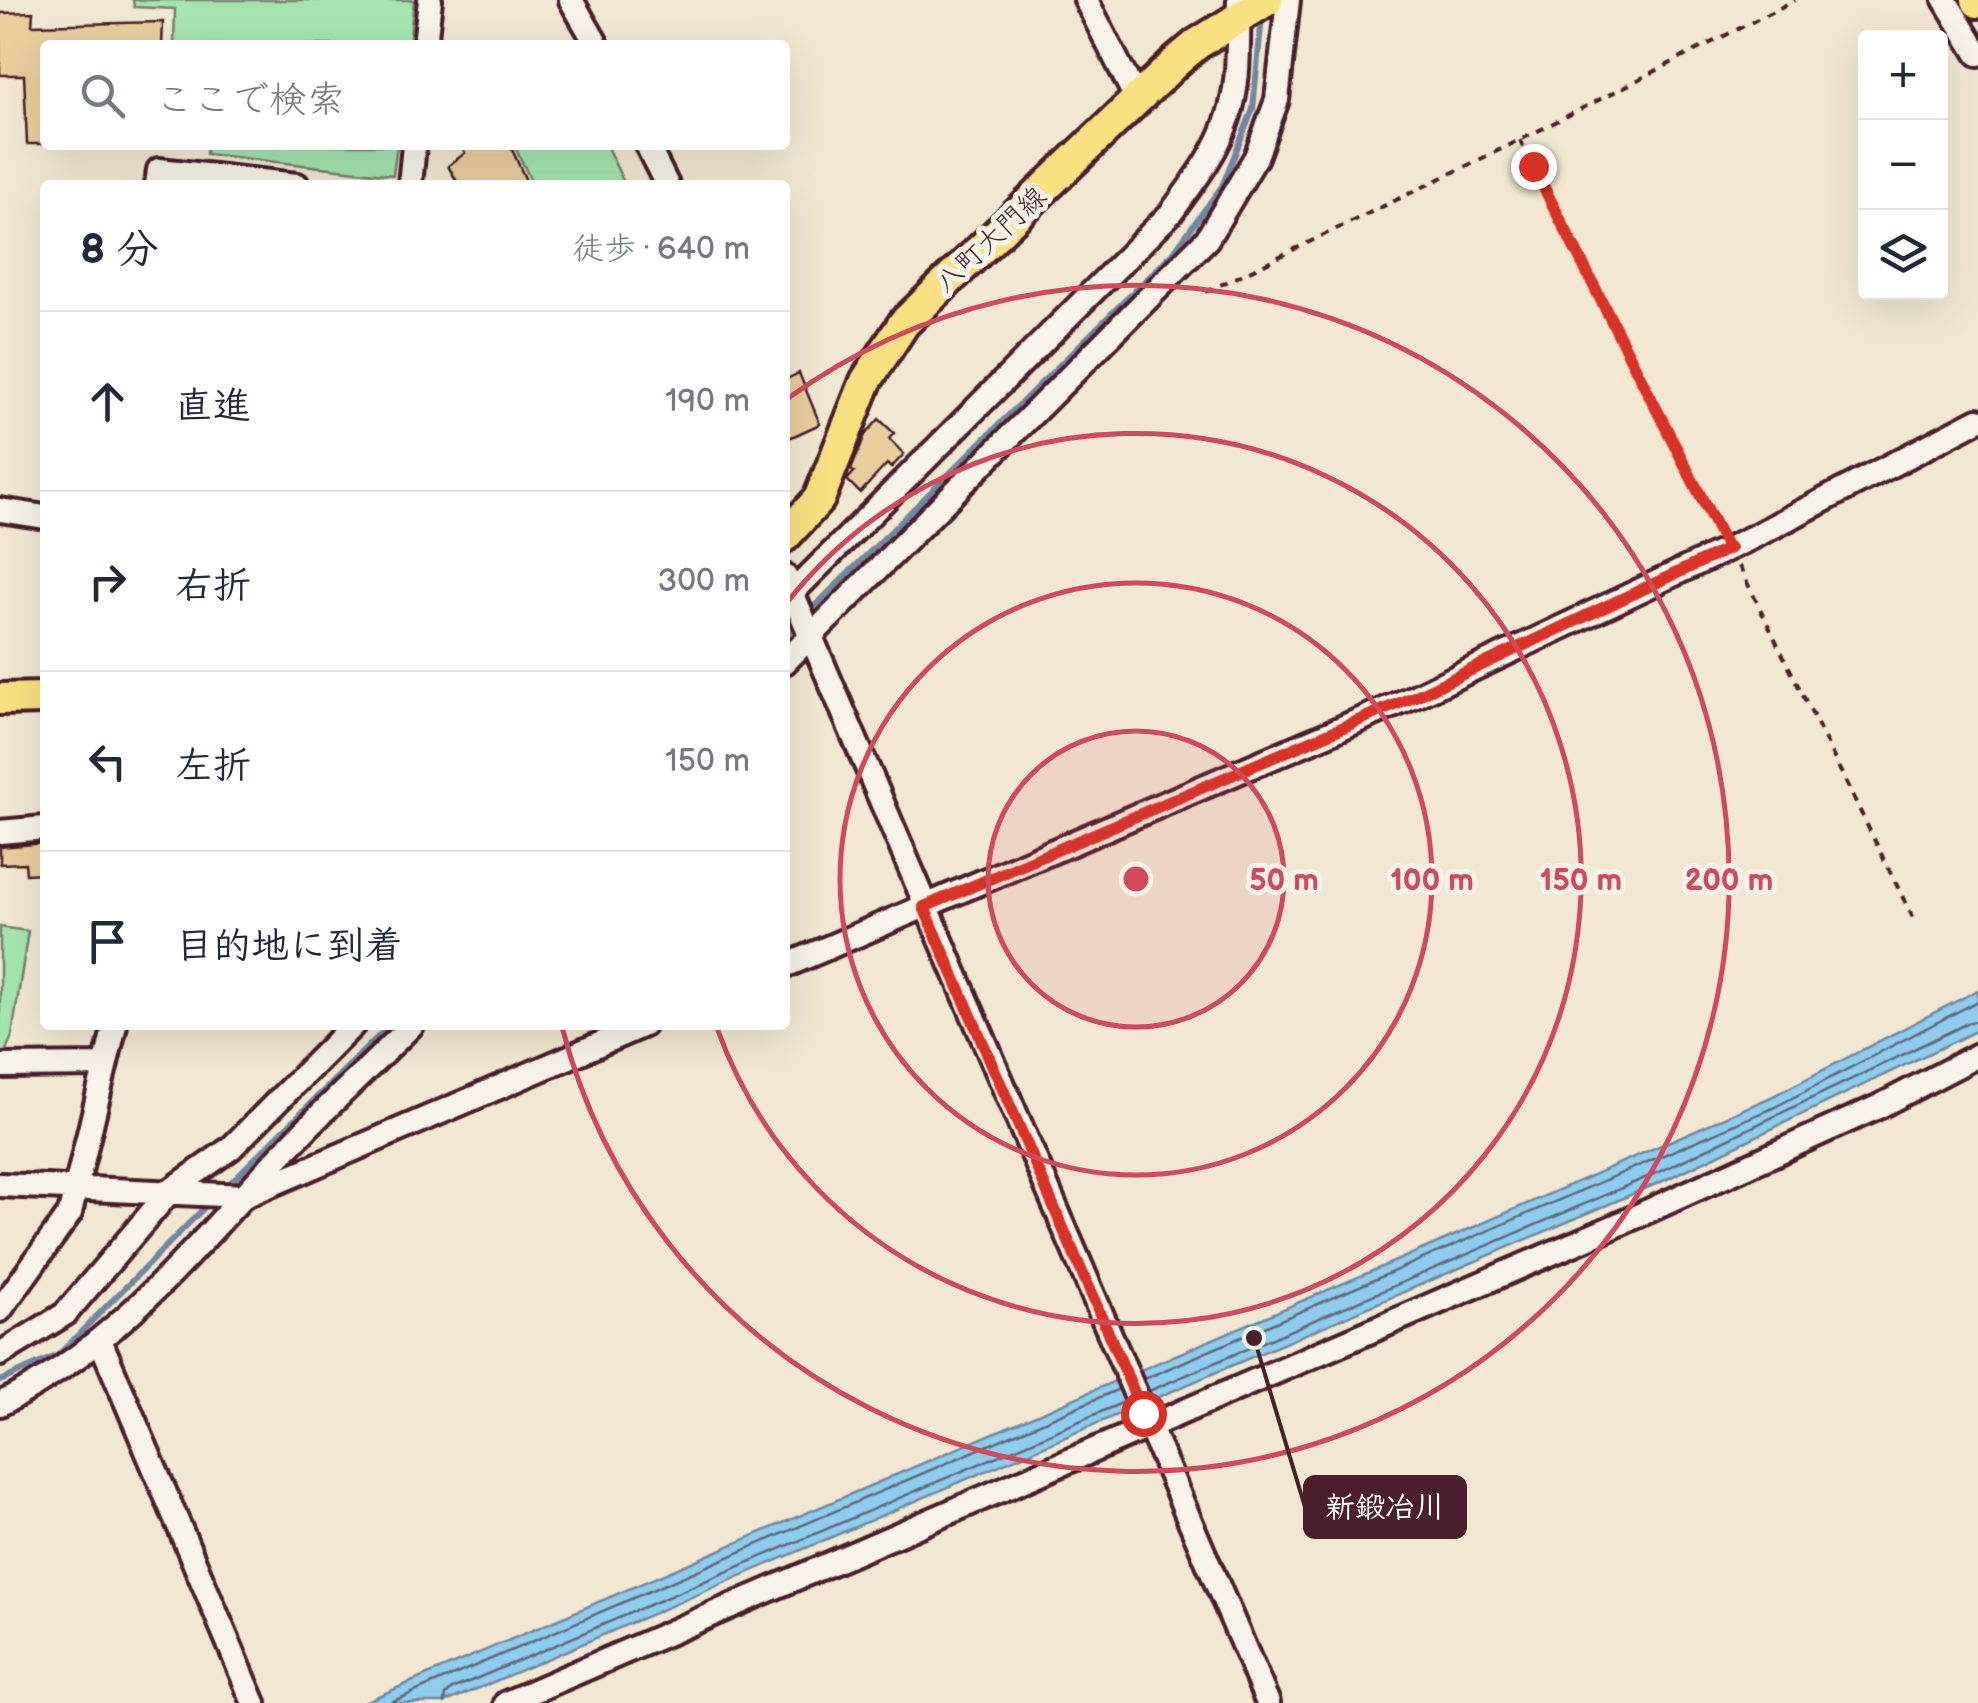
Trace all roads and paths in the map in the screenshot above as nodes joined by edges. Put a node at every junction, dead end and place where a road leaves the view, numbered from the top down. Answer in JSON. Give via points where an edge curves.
{"nodes":[{"id":1,"x":430,"y":0,"type":"edge"},
{"id":2,"x":571,"y":0,"type":"edge"},
{"id":3,"x":1086,"y":0,"type":"edge"},
{"id":4,"x":1267,"y":0,"type":"edge"},
{"id":5,"x":1288,"y":0,"type":"edge"},
{"id":6,"x":1795,"y":0,"type":"edge"},
{"id":7,"x":1946,"y":0,"type":"edge"},
{"id":8,"x":1238,"y":8,"type":"edge"},
{"id":9,"x":426,"y":40,"type":"edge"},
{"id":10,"x":594,"y":40,"type":"edge"},
{"id":11,"x":1978,"y":54,"type":"edge"},
{"id":12,"x":1137,"y":100,"type":"junction"},
{"id":13,"x":1520,"y":140,"type":"junction"},
{"id":14,"x":414,"y":150,"type":"edge"},
{"id":15,"x":650,"y":150,"type":"edge"},
{"id":16,"x":158,"y":180,"type":"edge"},
{"id":17,"x":251,"y":180,"type":"edge"},
{"id":18,"x":410,"y":180,"type":"edge"},
{"id":19,"x":664,"y":180,"type":"edge"},
{"id":20,"x":1206,"y":292,"type":"dead end"},
{"id":21,"x":1978,"y":420,"type":"edge"},
{"id":22,"x":0,"y":510,"type":"edge"},
{"id":23,"x":40,"y":516,"type":"edge"},
{"id":24,"x":790,"y":530,"type":"edge"},
{"id":25,"x":1730,"y":548,"type":"junction"},
{"id":26,"x":790,"y":587,"type":"edge"},
{"id":27,"x":790,"y":596,"type":"edge"},
{"id":28,"x":810,"y":638,"type":"junction"},
{"id":29,"x":790,"y":657,"type":"edge"},
{"id":30,"x":0,"y":698,"type":"edge"},
{"id":31,"x":40,"y":698,"type":"edge"},
{"id":32,"x":40,"y":828,"type":"edge"},
{"id":33,"x":0,"y":832,"type":"edge"},
{"id":34,"x":924,"y":907,"type":"junction"},
{"id":35,"x":1913,"y":918,"type":"dead end"},
{"id":36,"x":790,"y":964,"type":"edge"},
{"id":37,"x":114,"y":1030,"type":"edge"},
{"id":38,"x":349,"y":1030,"type":"edge"},
{"id":39,"x":407,"y":1030,"type":"edge"},
{"id":40,"x":632,"y":1030,"type":"edge"},
{"id":41,"x":1978,"y":1055,"type":"edge"},
{"id":42,"x":105,"y":1065,"type":"junction"},
{"id":43,"x":0,"y":1066,"type":"edge"},
{"id":44,"x":0,"y":1184,"type":"edge"},
{"id":45,"x":74,"y":1188,"type":"junction"},
{"id":46,"x":170,"y":1191,"type":"junction"},
{"id":47,"x":246,"y":1196,"type":"junction"},
{"id":48,"x":9,"y":1282,"type":"edge"},
{"id":49,"x":0,"y":1310,"type":"edge"},
{"id":50,"x":100,"y":1340,"type":"junction"},
{"id":51,"x":0,"y":1354,"type":"edge"},
{"id":52,"x":0,"y":1404,"type":"edge"},
{"id":53,"x":1146,"y":1420,"type":"junction"},
{"id":54,"x":254,"y":1703,"type":"edge"},
{"id":55,"x":506,"y":1703,"type":"edge"},
{"id":56,"x":1268,"y":1703,"type":"edge"}],
"edges":[{"from":1,"to":9,"type":"street"},
{"from":2,"to":10,"type":"street"},
{"from":3,"to":12,"type":"street"},
{"from":4,"to":8,"type":"main road","name":"八町大門線"},
{"from":5,"to":28,"type":"street","via":[[1276,100],[1256,157],[1207,239]]},
{"from":6,"to":13,"type":"path"},
{"from":7,"to":11,"type":"street"},
{"from":8,"to":12,"type":"main road","name":"八町大門線"},
{"from":8,"to":26,"type":"street","via":[[1228,118],[1171,213]]},
{"from":12,"to":24,"type":"main road","name":"八町大門線","via":[[904,322],[866,381],[818,499]]},
{"from":13,"to":20,"type":"path"},
{"from":13,"to":25,"type":"path"},
{"from":14,"to":18,"type":"street"},
{"from":15,"to":19,"type":"street"},
{"from":16,"to":17,"type":"street","via":[[159,170]]},
{"from":21,"to":25,"type":"street"},
{"from":22,"to":23,"type":"street"},
{"from":25,"to":34,"type":"street","via":[[1416,696]]},
{"from":25,"to":35,"type":"path"},
{"from":27,"to":28,"type":"street"},
{"from":28,"to":29,"type":"street"},
{"from":28,"to":34,"type":"street"},
{"from":30,"to":31,"type":"main road"},
{"from":32,"to":33,"type":"street"},
{"from":34,"to":36,"type":"street"},
{"from":34,"to":53,"type":"street"},
{"from":37,"to":42,"type":"street"},
{"from":38,"to":46,"type":"street","via":[[231,1148]]},
{"from":39,"to":47,"type":"street"},
{"from":40,"to":47,"type":"street"},
{"from":41,"to":53,"type":"street","via":[[1633,1218]]},
{"from":42,"to":43,"type":"street"},
{"from":42,"to":45,"type":"street"},
{"from":44,"to":45,"type":"street"},
{"from":45,"to":46,"type":"street"},
{"from":45,"to":48,"type":"street","via":[[70,1213]]},
{"from":46,"to":47,"type":"street"},
{"from":46,"to":51,"type":"street","via":[[65,1314]]},
{"from":47,"to":50,"type":"street"},
{"from":48,"to":49,"type":"street"},
{"from":50,"to":52,"type":"street"},
{"from":50,"to":54,"type":"street"},
{"from":53,"to":55,"type":"street"},
{"from":53,"to":56,"type":"street"}]}
